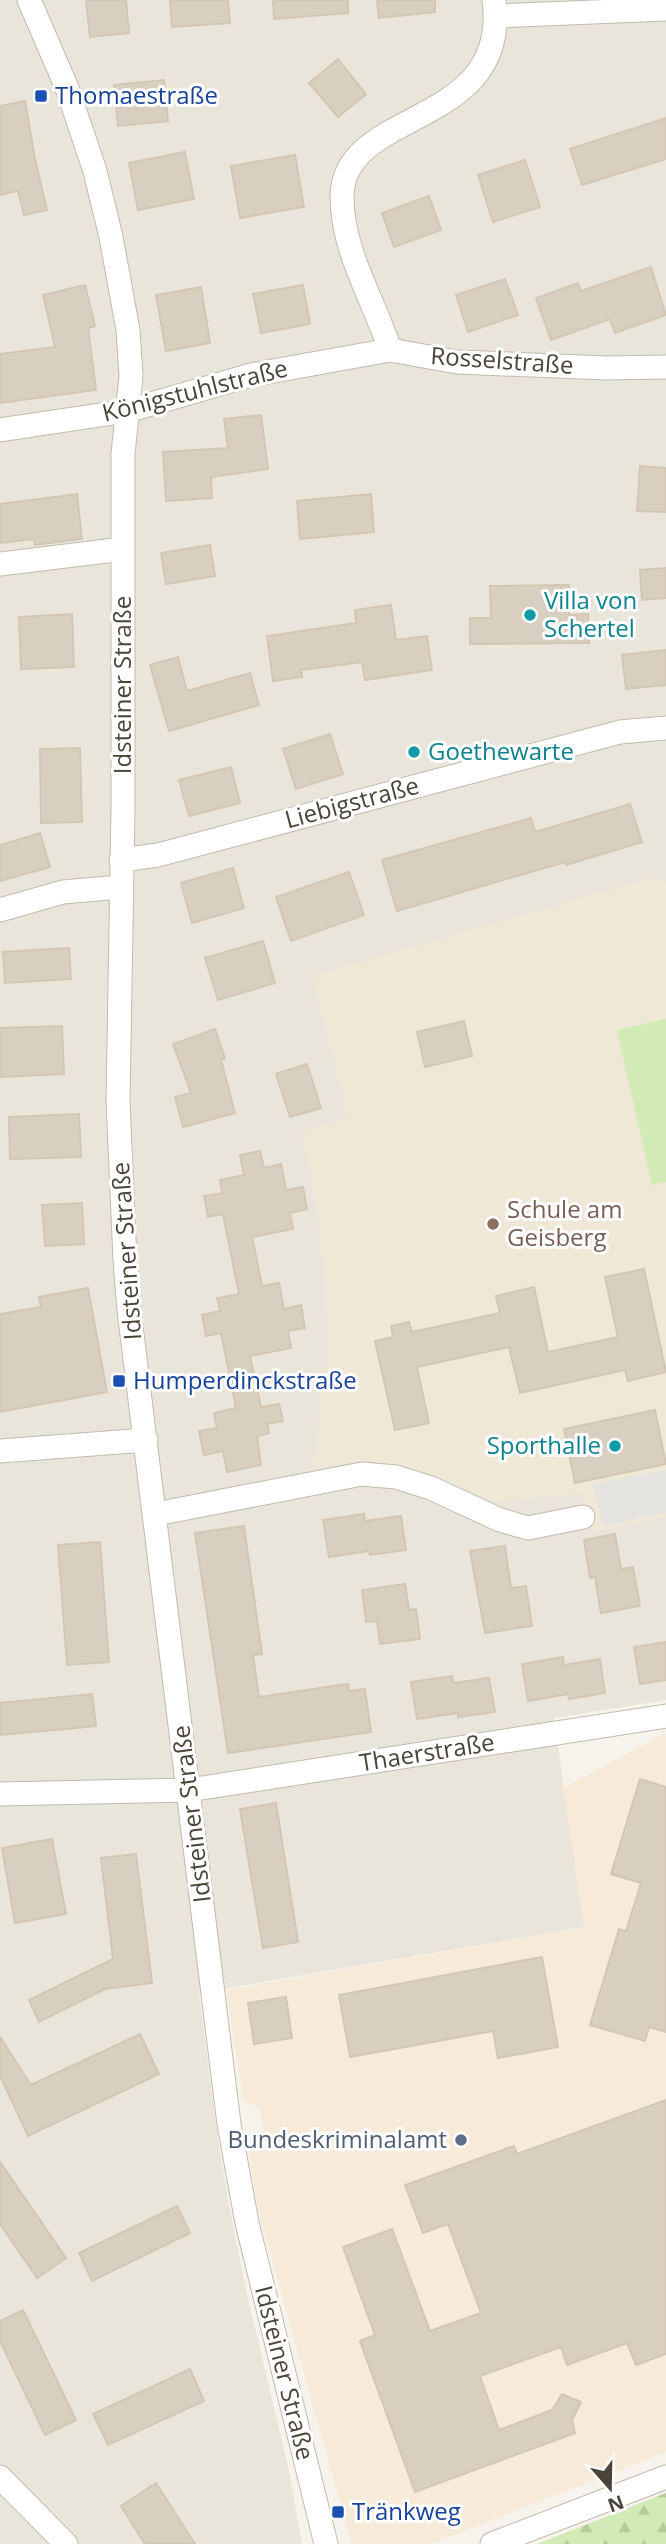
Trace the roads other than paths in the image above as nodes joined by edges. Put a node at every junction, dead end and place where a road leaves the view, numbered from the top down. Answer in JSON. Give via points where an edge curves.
{"nodes":[{"id":1,"x":29,"y":0,"type":"edge"},
{"id":2,"x":495,"y":8,"type":"edge"},
{"id":3,"x":666,"y":9,"type":"edge"},
{"id":4,"x":390,"y":350,"type":"junction"},
{"id":5,"x":666,"y":368,"type":"edge"},
{"id":6,"x":127,"y":411,"type":"junction"},
{"id":7,"x":0,"y":430,"type":"edge"},
{"id":8,"x":123,"y":549,"type":"junction"},
{"id":9,"x":0,"y":564,"type":"edge"},
{"id":10,"x":666,"y":728,"type":"edge"},
{"id":11,"x":121,"y":860,"type":"junction"},
{"id":12,"x":120,"y":887,"type":"junction"},
{"id":13,"x":0,"y":910,"type":"edge"},
{"id":14,"x":146,"y":1440,"type":"junction"},
{"id":15,"x":0,"y":1451,"type":"edge"},
{"id":16,"x":156,"y":1514,"type":"junction"},
{"id":17,"x":583,"y":1517,"type":"dead end"},
{"id":18,"x":666,"y":1716,"type":"edge"},
{"id":19,"x":189,"y":1790,"type":"junction"},
{"id":20,"x":0,"y":1794,"type":"edge"},
{"id":21,"x":0,"y":2477,"type":"edge"},
{"id":22,"x":666,"y":2477,"type":"edge"},
{"id":23,"x":66,"y":2544,"type":"edge"},
{"id":24,"x":326,"y":2544,"type":"edge"},
{"id":25,"x":492,"y":2544,"type":"edge"}],
"edges":[{"from":1,"to":6,"type":"street","name":"Idsteiner Straße","via":[[79,121],[111,237],[128,330],[131,376]]},
{"from":2,"to":3,"type":"street"},
{"from":2,"to":4,"type":"street","via":[[492,45],[479,72],[459,93],[381,136],[362,151],[348,171],[342,194],[350,246]]},
{"from":4,"to":5,"type":"street","name":"Rosselstraße","via":[[457,362]]},
{"from":4,"to":6,"type":"street","name":"Königstuhlstraße","via":[[251,375]]},
{"from":6,"to":7,"type":"street","name":"Königstuhlstraße"},
{"from":6,"to":8,"type":"street","name":"Idsteiner Straße","via":[[122,454]]},
{"from":8,"to":9,"type":"street"},
{"from":8,"to":11,"type":"street","name":"Idsteiner Straße"},
{"from":10,"to":11,"type":"street","name":"Liebigstraße","via":[[620,732],[158,855]]},
{"from":11,"to":12,"type":"street","name":"Idsteiner Straße"},
{"from":12,"to":13,"type":"street","via":[[63,892]]},
{"from":12,"to":14,"type":"street","name":"Idsteiner Straße","via":[[121,1192],[129,1310]]},
{"from":14,"to":15,"type":"street"},
{"from":14,"to":16,"type":"street","name":"Idsteiner Straße"},
{"from":16,"to":17,"type":"street","via":[[380,1474],[431,1488],[528,1528]]},
{"from":16,"to":19,"type":"street","name":"Idsteiner Straße"},
{"from":18,"to":19,"type":"street","name":"Thaerstraße"},
{"from":19,"to":20,"type":"street","name":"Thaerstraße"},
{"from":19,"to":24,"type":"street","name":"Idsteiner Straße","via":[[244,2210]]},
{"from":21,"to":23,"type":"street"},
{"from":22,"to":25,"type":"street"}]}
